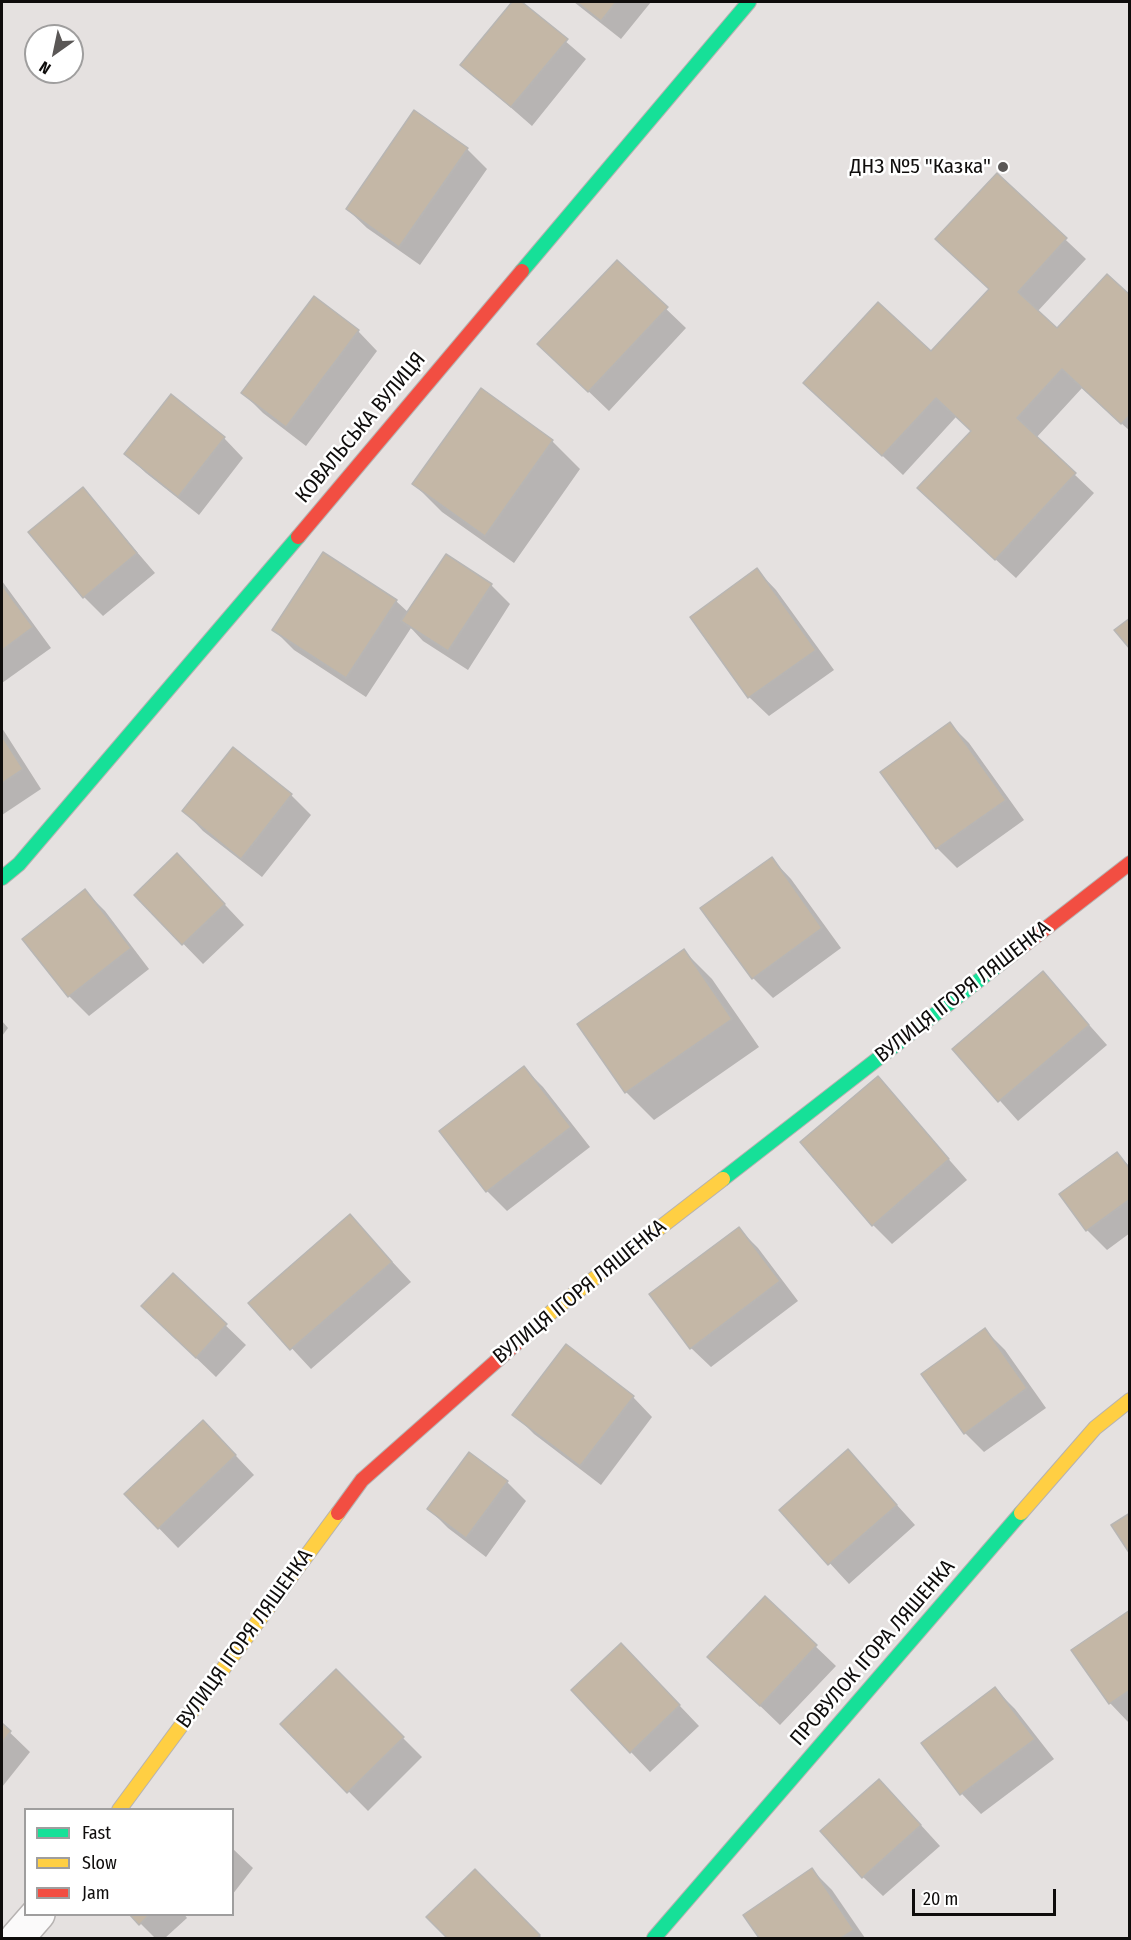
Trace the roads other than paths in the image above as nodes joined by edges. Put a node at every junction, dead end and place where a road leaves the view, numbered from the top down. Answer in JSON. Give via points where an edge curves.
{"nodes":[{"id":1,"x":749,"y":2,"type":"edge"},
{"id":2,"x":1130,"y":863,"type":"edge"},
{"id":3,"x":2,"y":878,"type":"edge"},
{"id":4,"x":1130,"y":1400,"type":"edge"},
{"id":5,"x":120,"y":1808,"type":"edge"},
{"id":6,"x":36,"y":1916,"type":"edge"},
{"id":7,"x":17,"y":1938,"type":"edge"},
{"id":8,"x":654,"y":1938,"type":"edge"}],
"edges":[{"from":1,"to":3,"type":"street","name":"КОВАЛЬСЬКА ВУЛИЦЯ","via":[[176,681],[19,864]]},
{"from":2,"to":5,"type":"street","name":"ВУЛИЦЯ ІГОРЯ ЛЯШЕНКА","via":[[556,1308],[362,1480]]},
{"from":4,"to":8,"type":"street","name":"ПРОВУЛОК ІГОРА ЛЯШЕНКА","via":[[1095,1428]]},
{"from":6,"to":7,"type":"street"}]}
